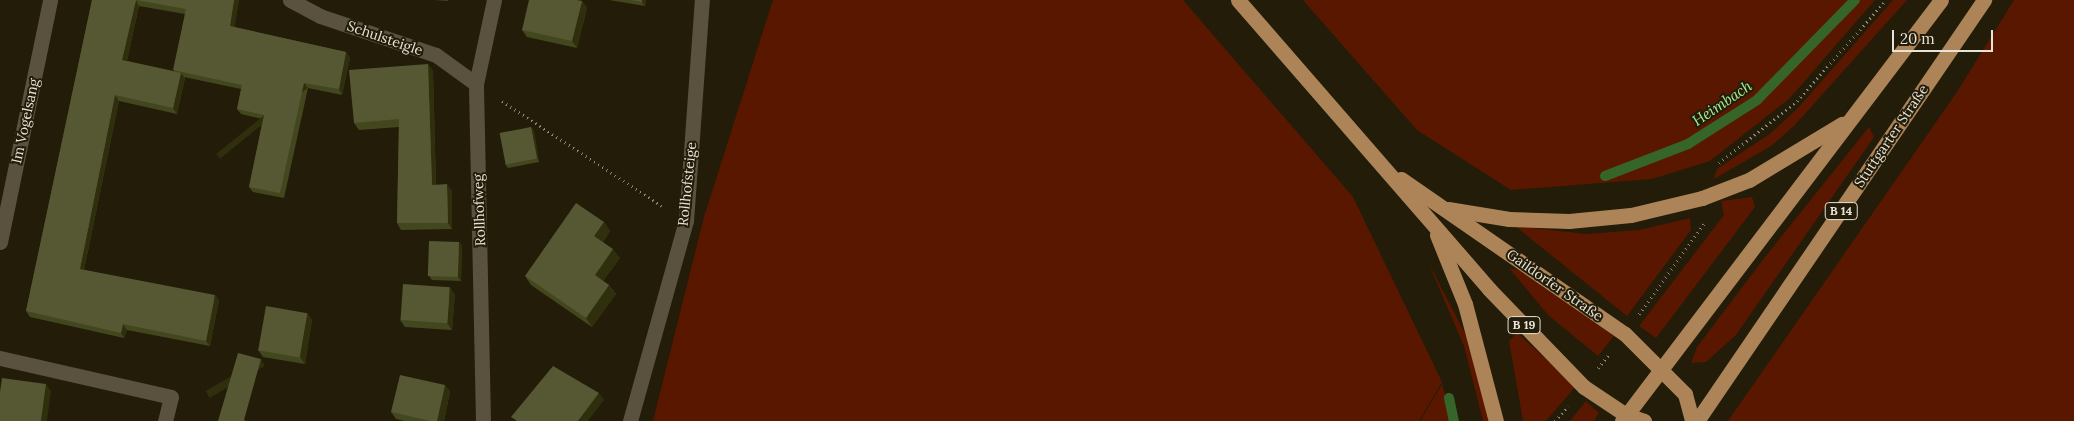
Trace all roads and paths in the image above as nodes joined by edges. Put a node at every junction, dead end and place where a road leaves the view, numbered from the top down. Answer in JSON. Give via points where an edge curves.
{"nodes":[{"id":1,"x":50,"y":0,"type":"edge"},
{"id":2,"x":290,"y":0,"type":"edge"},
{"id":3,"x":494,"y":0,"type":"edge"},
{"id":4,"x":702,"y":0,"type":"edge"},
{"id":5,"x":1238,"y":0,"type":"edge"},
{"id":6,"x":1941,"y":0,"type":"edge"},
{"id":7,"x":1984,"y":0,"type":"edge"},
{"id":8,"x":476,"y":84,"type":"junction"},
{"id":9,"x":1855,"y":115,"type":"junction"},
{"id":10,"x":1391,"y":173,"type":"junction"},
{"id":11,"x":1448,"y":209,"type":"junction"},
{"id":12,"x":686,"y":221,"type":"junction"},
{"id":13,"x":1433,"y":225,"type":"junction"},
{"id":14,"x":0,"y":242,"type":"edge"},
{"id":15,"x":0,"y":358,"type":"edge"},
{"id":16,"x":1662,"y":367,"type":"junction"},
{"id":17,"x":1624,"y":418,"type":"edge"},
{"id":18,"x":165,"y":421,"type":"edge"},
{"id":19,"x":483,"y":421,"type":"edge"},
{"id":20,"x":630,"y":421,"type":"edge"},
{"id":21,"x":1496,"y":421,"type":"edge"},
{"id":22,"x":1644,"y":421,"type":"edge"},
{"id":23,"x":1692,"y":421,"type":"edge"},
{"id":24,"x":1697,"y":421,"type":"edge"}],
"edges":[{"from":1,"to":14,"type":"street","name":"Im Vogelsang"},
{"from":2,"to":8,"type":"street","name":"Schulsteigle","via":[[320,16],[436,55]]},
{"from":3,"to":8,"type":"street","name":"Rollhofweg"},
{"from":4,"to":12,"type":"street","name":"Rollhofsteige"},
{"from":5,"to":10,"type":"main road","name":"Gaildorfer Straße","number":"B 19"},
{"from":6,"to":9,"type":"main road"},
{"from":7,"to":24,"type":"main road","name":"Stuttgarter Straße","number":"B 14"},
{"from":8,"to":12,"type":"path"},
{"from":8,"to":19,"type":"street","name":"Rollhofweg"},
{"from":9,"to":11,"type":"main road","via":[[1804,151],[1749,180],[1702,198],[1640,213],[1570,221],[1509,219]]},
{"from":9,"to":16,"type":"main road"},
{"from":10,"to":11,"type":"main road","name":"Gaildorfer Straße","number":"B 19"},
{"from":10,"to":13,"type":"main road","name":"Gaildorfer Straße","number":"B 19"},
{"from":11,"to":16,"type":"main road","name":"Gaildorfer Straße","number":"B 19","via":[[1625,334]]},
{"from":12,"to":20,"type":"street","name":"Rollhofsteige"},
{"from":13,"to":17,"type":"main road","name":"Gaildorfer Straße","number":"B 19","via":[[1584,387]]},
{"from":13,"to":21,"type":"main road","via":[[1465,304]]},
{"from":15,"to":18,"type":"street","via":[[171,397]]},
{"from":16,"to":17,"type":"main road"},
{"from":16,"to":23,"type":"main road","name":"Gaildorfer Straße","number":"B 19","via":[[1685,394]]},
{"from":17,"to":22,"type":"main road","name":"Gaildorfer Straße"}]}
